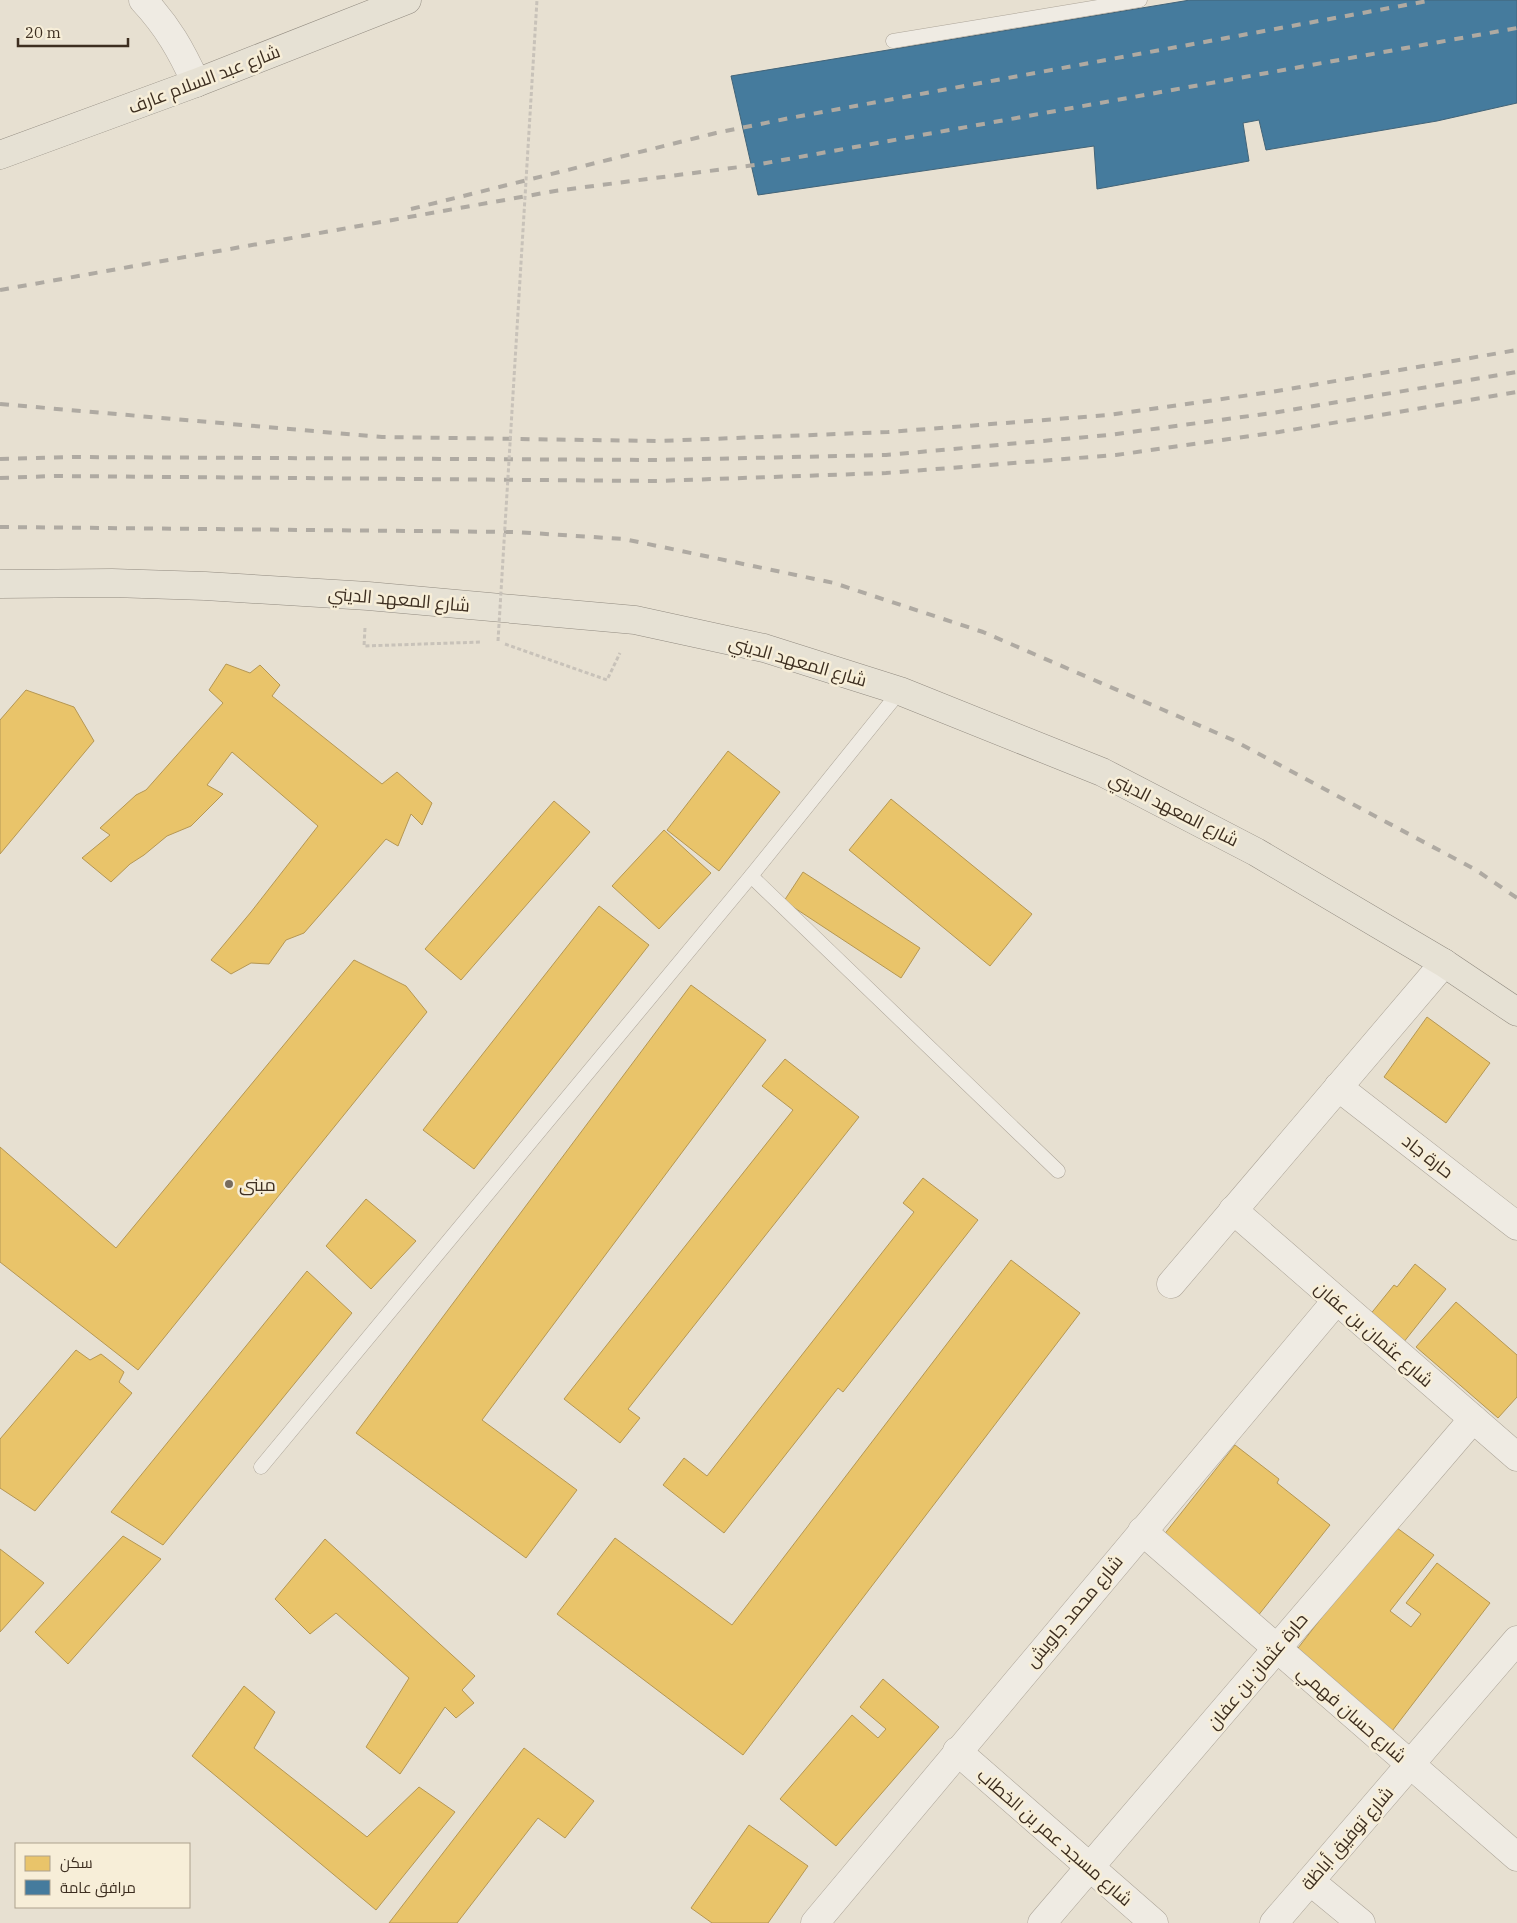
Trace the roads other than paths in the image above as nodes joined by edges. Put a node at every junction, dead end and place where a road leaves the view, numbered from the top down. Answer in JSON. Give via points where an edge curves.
{"nodes":[{"id":1,"x":143,"y":0,"type":"edge"},
{"id":2,"x":408,"y":0,"type":"edge"},
{"id":3,"x":1140,"y":0,"type":"edge"},
{"id":4,"x":893,"y":41,"type":"dead end"},
{"id":5,"x":196,"y":83,"type":"junction"},
{"id":6,"x":0,"y":155,"type":"edge"},
{"id":7,"x":0,"y":584,"type":"edge"},
{"id":8,"x":900,"y":691,"type":"junction"},
{"id":9,"x":750,"y":876,"type":"junction"},
{"id":10,"x":1444,"y":963,"type":"junction"},
{"id":11,"x":1517,"y":1012,"type":"edge"},
{"id":12,"x":1338,"y":1087,"type":"junction"},
{"id":13,"x":1058,"y":1171,"type":"dead end"},
{"id":14,"x":1233,"y":1210,"type":"junction"},
{"id":15,"x":1517,"y":1226,"type":"edge"},
{"id":16,"x":1171,"y":1284,"type":"dead end"},
{"id":17,"x":1336,"y":1301,"type":"junction"},
{"id":18,"x":1473,"y":1419,"type":"junction"},
{"id":19,"x":1517,"y":1457,"type":"edge"},
{"id":20,"x":261,"y":1467,"type":"dead end"},
{"id":21,"x":1142,"y":1531,"type":"junction"},
{"id":22,"x":1517,"y":1640,"type":"edge"},
{"id":23,"x":1277,"y":1648,"type":"junction"},
{"id":24,"x":957,"y":1751,"type":"junction"},
{"id":25,"x":1410,"y":1764,"type":"junction"},
{"id":26,"x":1517,"y":1857,"type":"edge"},
{"id":27,"x":1090,"y":1867,"type":"junction"},
{"id":28,"x":1310,"y":1881,"type":"junction"},
{"id":29,"x":814,"y":1923,"type":"edge"},
{"id":30,"x":1042,"y":1923,"type":"edge"},
{"id":31,"x":1154,"y":1923,"type":"edge"},
{"id":32,"x":1274,"y":1923,"type":"edge"},
{"id":33,"x":1361,"y":1923,"type":"edge"}],
"edges":[{"from":1,"to":5,"type":"street","via":[[181,50]]},
{"from":2,"to":5,"type":"main road","name":"شارع عبد السلام عارف"},
{"from":3,"to":4,"type":"lane"},
{"from":5,"to":6,"type":"main road","name":"شارع عبد السلام عارف"},
{"from":7,"to":8,"type":"main road","name":"شارع المعهد الديني","via":[[215,586],[635,620],[764,648]]},
{"from":8,"to":9,"type":"lane"},
{"from":8,"to":10,"type":"main road","name":"شارع المعهد الديني","via":[[1102,772],[1256,852]]},
{"from":9,"to":13,"type":"lane"},
{"from":9,"to":20,"type":"lane"},
{"from":10,"to":11,"type":"main road","name":"شارع المعهد الديني"},
{"from":10,"to":12,"type":"street"},
{"from":12,"to":14,"type":"street"},
{"from":12,"to":15,"type":"street","name":"حارة جاد"},
{"from":14,"to":16,"type":"street"},
{"from":14,"to":17,"type":"street","name":"شارع عثمان بن عفان"},
{"from":17,"to":18,"type":"street","name":"شارع عثمان بن عفان"},
{"from":17,"to":21,"type":"street","name":"شارع محمد جاويش"},
{"from":18,"to":19,"type":"street","name":"شارع عثمان بن عفان"},
{"from":18,"to":23,"type":"street","name":"حارة عثمان بن عفان"},
{"from":21,"to":23,"type":"street","name":"شارع حسان فهمي"},
{"from":21,"to":24,"type":"street","name":"شارع محمد جاويش"},
{"from":22,"to":25,"type":"street","name":"شارع توفيق أباظة"},
{"from":23,"to":25,"type":"street","name":"شارع حسان فهمي"},
{"from":23,"to":27,"type":"street","name":"حارة عثمان بن عفان"},
{"from":24,"to":27,"type":"street","name":"شارع مسجد عمر بن الخطاب"},
{"from":24,"to":29,"type":"street","name":"شارع محمد جاويش"},
{"from":25,"to":26,"type":"street","name":"شارع حسان فهمي"},
{"from":25,"to":28,"type":"street","name":"شارع توفيق أباظة"},
{"from":27,"to":30,"type":"street","name":"حارة عثمان بن عفان"},
{"from":27,"to":31,"type":"street","name":"شارع مسجد عمر بن الخطاب"},
{"from":28,"to":32,"type":"street","name":"شارع توفيق أباظة"},
{"from":28,"to":33,"type":"street"}]}
